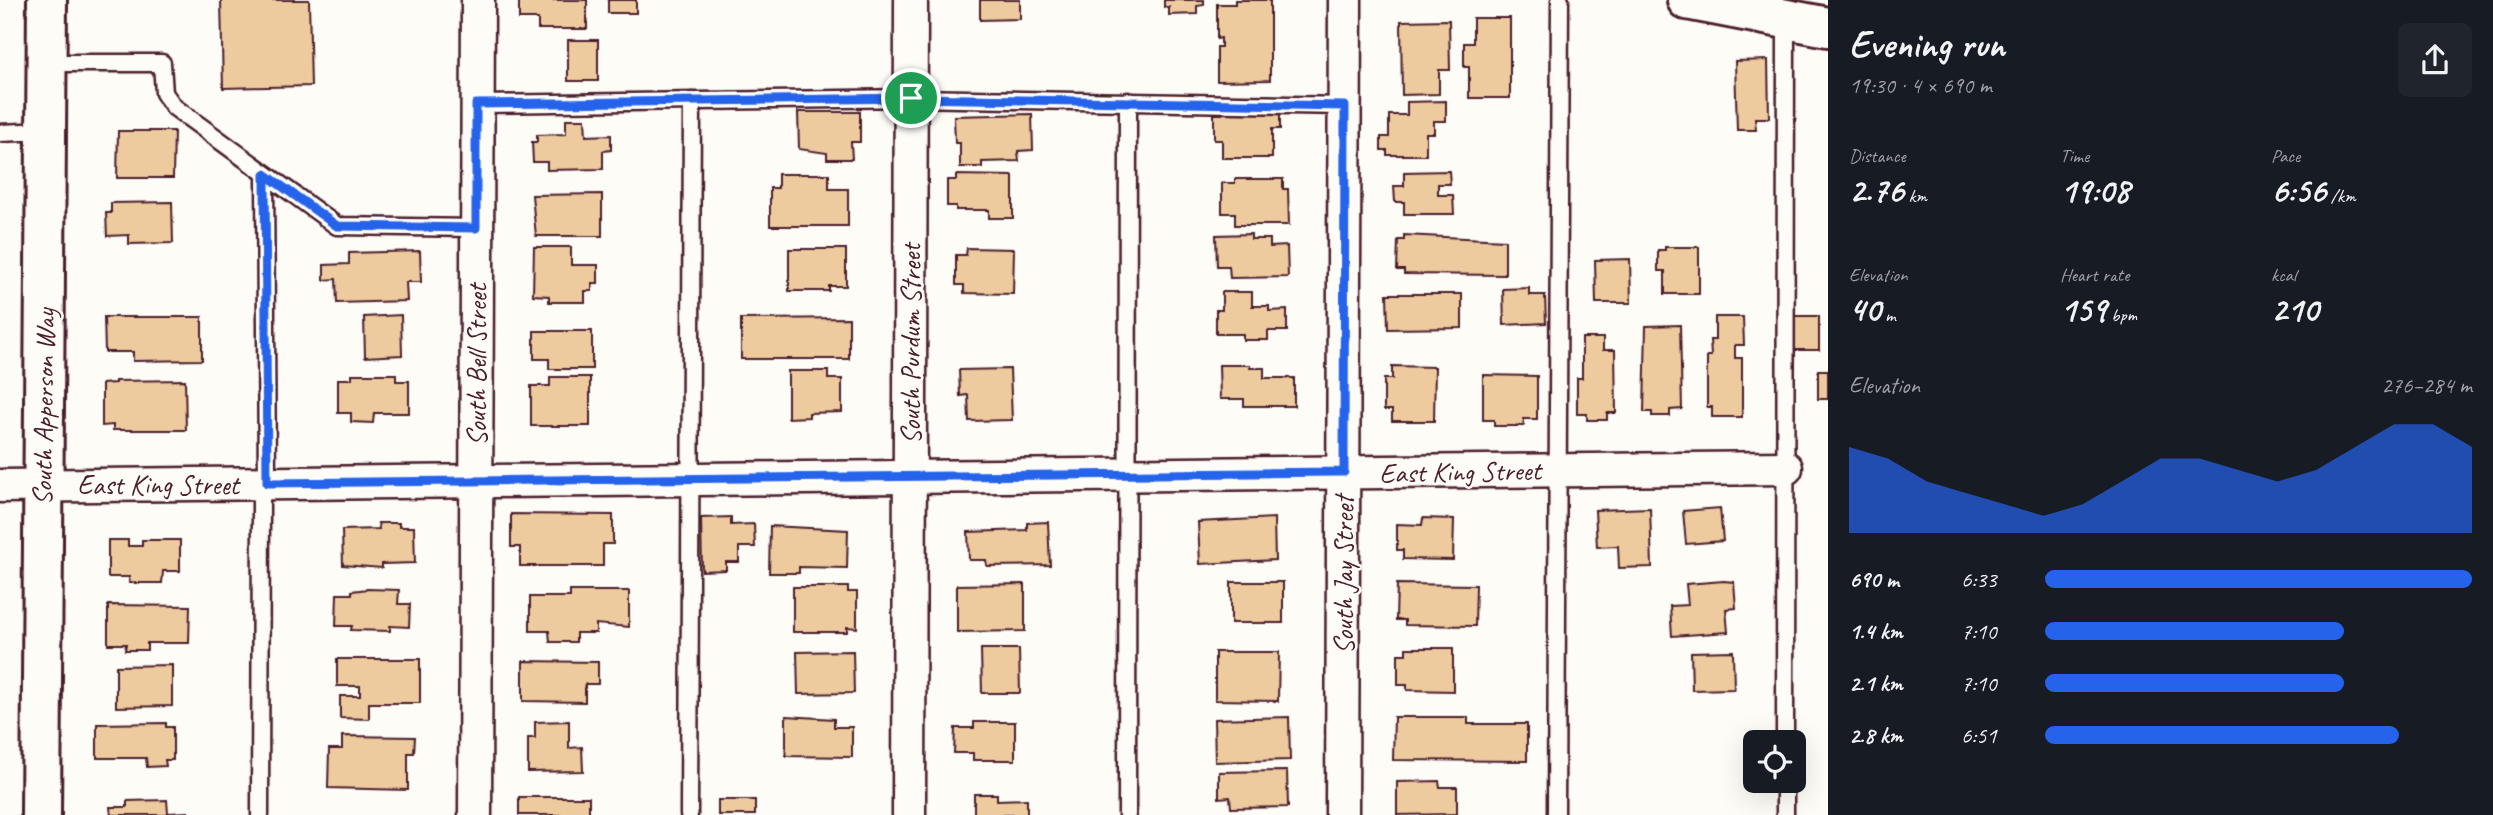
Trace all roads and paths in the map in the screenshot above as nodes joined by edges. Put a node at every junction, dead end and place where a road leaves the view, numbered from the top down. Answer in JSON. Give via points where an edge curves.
{"nodes":[{"id":1,"x":47,"y":0,"type":"edge"},
{"id":2,"x":478,"y":0,"type":"edge"},
{"id":3,"x":911,"y":0,"type":"edge"},
{"id":4,"x":1345,"y":0,"type":"edge"},
{"id":5,"x":1560,"y":0,"type":"edge"},
{"id":6,"x":1687,"y":0,"type":"edge"},
{"id":7,"x":1786,"y":19,"type":"junction"},
{"id":8,"x":1828,"y":27,"type":"edge"},
{"id":9,"x":47,"y":63,"type":"junction"},
{"id":10,"x":911,"y":98,"type":"junction"},
{"id":11,"x":692,"y":101,"type":"junction"},
{"id":12,"x":1128,"y":101,"type":"junction"},
{"id":13,"x":476,"y":104,"type":"junction"},
{"id":14,"x":1345,"y":106,"type":"junction"},
{"id":15,"x":46,"y":131,"type":"junction"},
{"id":16,"x":0,"y":134,"type":"edge"},
{"id":17,"x":265,"y":174,"type":"junction"},
{"id":18,"x":476,"y":228,"type":"junction"},
{"id":19,"x":1786,"y":468,"type":"junction"},
{"id":20,"x":1556,"y":471,"type":"junction"},
{"id":21,"x":1344,"y":472,"type":"junction"},
{"id":22,"x":1130,"y":475,"type":"junction"},
{"id":23,"x":909,"y":477,"type":"junction"},
{"id":24,"x":690,"y":479,"type":"junction"},
{"id":25,"x":476,"y":481,"type":"junction"},
{"id":26,"x":267,"y":483,"type":"junction"},
{"id":27,"x":42,"y":485,"type":"junction"},
{"id":28,"x":0,"y":486,"type":"edge"},
{"id":29,"x":1785,"y":730,"type":"edge"},
{"id":30,"x":1785,"y":793,"type":"edge"},
{"id":31,"x":41,"y":815,"type":"edge"},
{"id":32,"x":260,"y":815,"type":"edge"},
{"id":33,"x":475,"y":815,"type":"edge"},
{"id":34,"x":689,"y":815,"type":"edge"},
{"id":35,"x":909,"y":815,"type":"edge"},
{"id":36,"x":1127,"y":815,"type":"edge"},
{"id":37,"x":1342,"y":815,"type":"edge"},
{"id":38,"x":1556,"y":815,"type":"edge"},
{"id":39,"x":1785,"y":815,"type":"edge"}],
"edges":[{"from":1,"to":9,"type":"main road","name":"South Apperson Way"},
{"from":2,"to":13,"type":"street","name":"South Bell Street"},
{"from":3,"to":10,"type":"street","name":"South Purdum Street"},
{"from":4,"to":14,"type":"street","name":"South Jay Street"},
{"from":5,"to":20,"type":"lane"},
{"from":6,"to":7,"type":"main road"},
{"from":7,"to":8,"type":"main road"},
{"from":7,"to":19,"type":"lane"},
{"from":9,"to":15,"type":"main road","name":"South Apperson Way"},
{"from":9,"to":17,"type":"lane","via":[[162,63],[164,93],[174,107]]},
{"from":10,"to":11,"type":"lane"},
{"from":10,"to":12,"type":"lane"},
{"from":10,"to":23,"type":"street","name":"South Purdum Street"},
{"from":11,"to":13,"type":"lane"},
{"from":11,"to":24,"type":"lane"},
{"from":12,"to":14,"type":"lane"},
{"from":12,"to":22,"type":"lane"},
{"from":13,"to":18,"type":"street","name":"South Bell Street"},
{"from":14,"to":21,"type":"street","name":"South Jay Street"},
{"from":15,"to":16,"type":"lane"},
{"from":15,"to":27,"type":"main road","name":"South Apperson Way"},
{"from":17,"to":18,"type":"lane","via":[[337,226]]},
{"from":17,"to":26,"type":"lane"},
{"from":18,"to":25,"type":"street","name":"South Bell Street"},
{"from":19,"to":20,"type":"street","name":"East King Street"},
{"from":19,"to":29,"type":"lane"},
{"from":20,"to":21,"type":"street","name":"East King Street"},
{"from":20,"to":38,"type":"lane"},
{"from":21,"to":22,"type":"street","name":"East King Street"},
{"from":21,"to":37,"type":"street","name":"South Jay Street"},
{"from":22,"to":23,"type":"street","name":"East King Street"},
{"from":22,"to":36,"type":"lane"},
{"from":23,"to":24,"type":"street","name":"East King Street"},
{"from":23,"to":35,"type":"street","name":"South Purdum Street"},
{"from":24,"to":25,"type":"street","name":"East King Street"},
{"from":24,"to":34,"type":"lane"},
{"from":25,"to":26,"type":"street","name":"East King Street"},
{"from":25,"to":33,"type":"street","name":"South Bell Street"},
{"from":26,"to":27,"type":"street","name":"East King Street"},
{"from":26,"to":32,"type":"lane","via":[[261,499]]},
{"from":27,"to":28,"type":"street","name":"East King Street"},
{"from":27,"to":31,"type":"main road","name":"South Apperson Way"},
{"from":30,"to":39,"type":"lane"}]}
